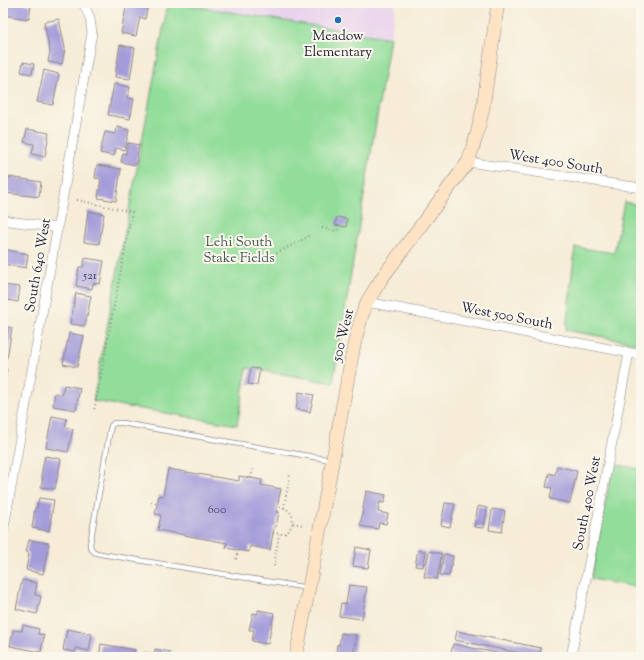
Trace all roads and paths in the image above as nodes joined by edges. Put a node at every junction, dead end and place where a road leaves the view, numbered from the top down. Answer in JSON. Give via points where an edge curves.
{"nodes":[{"id":1,"x":83,"y":3,"type":"edge"},
{"id":2,"x":498,"y":3,"type":"edge"},
{"id":3,"x":468,"y":162,"type":"junction"},
{"id":4,"x":641,"y":188,"type":"edge"},
{"id":5,"x":77,"y":200,"type":"dead end"},
{"id":6,"x":3,"y":220,"type":"edge"},
{"id":7,"x":58,"y":228,"type":"junction"},
{"id":8,"x":322,"y":228,"type":"dead end"},
{"id":9,"x":340,"y":228,"type":"dead end"},
{"id":10,"x":309,"y":233,"type":"dead end"},
{"id":11,"x":255,"y":264,"type":"dead end"},
{"id":12,"x":367,"y":302,"type":"junction"},
{"id":13,"x":628,"y":353,"type":"junction"},
{"id":14,"x":641,"y":355,"type":"edge"},
{"id":15,"x":94,"y":411,"type":"dead end"},
{"id":16,"x":333,"y":460,"type":"junction"},
{"id":17,"x":252,"y":468,"type":"dead end"},
{"id":18,"x":290,"y":474,"type":"dead end"},
{"id":19,"x":251,"y":478,"type":"dead end"},
{"id":20,"x":151,"y":502,"type":"dead end"},
{"id":21,"x":157,"y":503,"type":"dead end"},
{"id":22,"x":278,"y":506,"type":"dead end"},
{"id":23,"x":284,"y":508,"type":"junction"},
{"id":24,"x":293,"y":523,"type":"junction"},
{"id":25,"x":304,"y":525,"type":"dead end"},
{"id":26,"x":3,"y":533,"type":"edge"},
{"id":27,"x":273,"y":533,"type":"dead end"},
{"id":28,"x":279,"y":534,"type":"junction"},
{"id":29,"x":238,"y":550,"type":"dead end"},
{"id":30,"x":236,"y":559,"type":"dead end"},
{"id":31,"x":274,"y":566,"type":"dead end"},
{"id":32,"x":309,"y":588,"type":"junction"},
{"id":33,"x":296,"y":657,"type":"edge"},
{"id":34,"x":571,"y":657,"type":"edge"}],
"edges":[{"from":1,"to":7,"type":"street","name":"South 640 West","via":[[90,18],[92,33]]},
{"from":2,"to":3,"type":"street","name":"500 West","via":[[483,108]]},
{"from":3,"to":4,"type":"street","name":"West 400 South"},
{"from":3,"to":12,"type":"street","name":"500 West"},
{"from":5,"to":15,"type":"path","via":[[132,212]]},
{"from":6,"to":7,"type":"street"},
{"from":7,"to":26,"type":"street","name":"South 640 West"},
{"from":8,"to":9,"type":"path","via":[[336,231]]},
{"from":10,"to":11,"type":"path","via":[[308,236]]},
{"from":12,"to":13,"type":"street","name":"West 500 South"},
{"from":12,"to":16,"type":"street","name":"500 West","via":[[354,345]]},
{"from":13,"to":14,"type":"street","name":"West 500 South"},
{"from":13,"to":34,"type":"street","name":"South 400 West"},
{"from":16,"to":32,"type":"street","name":"500 West"},
{"from":16,"to":32,"type":"lane","via":[[122,423],[114,424],[110,430],[90,544],[92,551]]},
{"from":17,"to":19,"type":"path"},
{"from":18,"to":23,"type":"path"},
{"from":20,"to":21,"type":"path"},
{"from":22,"to":23,"type":"path"},
{"from":23,"to":24,"type":"path","via":[[291,513]]},
{"from":24,"to":25,"type":"path"},
{"from":24,"to":28,"type":"path","via":[[287,533]]},
{"from":27,"to":28,"type":"path"},
{"from":28,"to":31,"type":"path"},
{"from":29,"to":30,"type":"path"},
{"from":32,"to":33,"type":"street","name":"500 West"}]}
